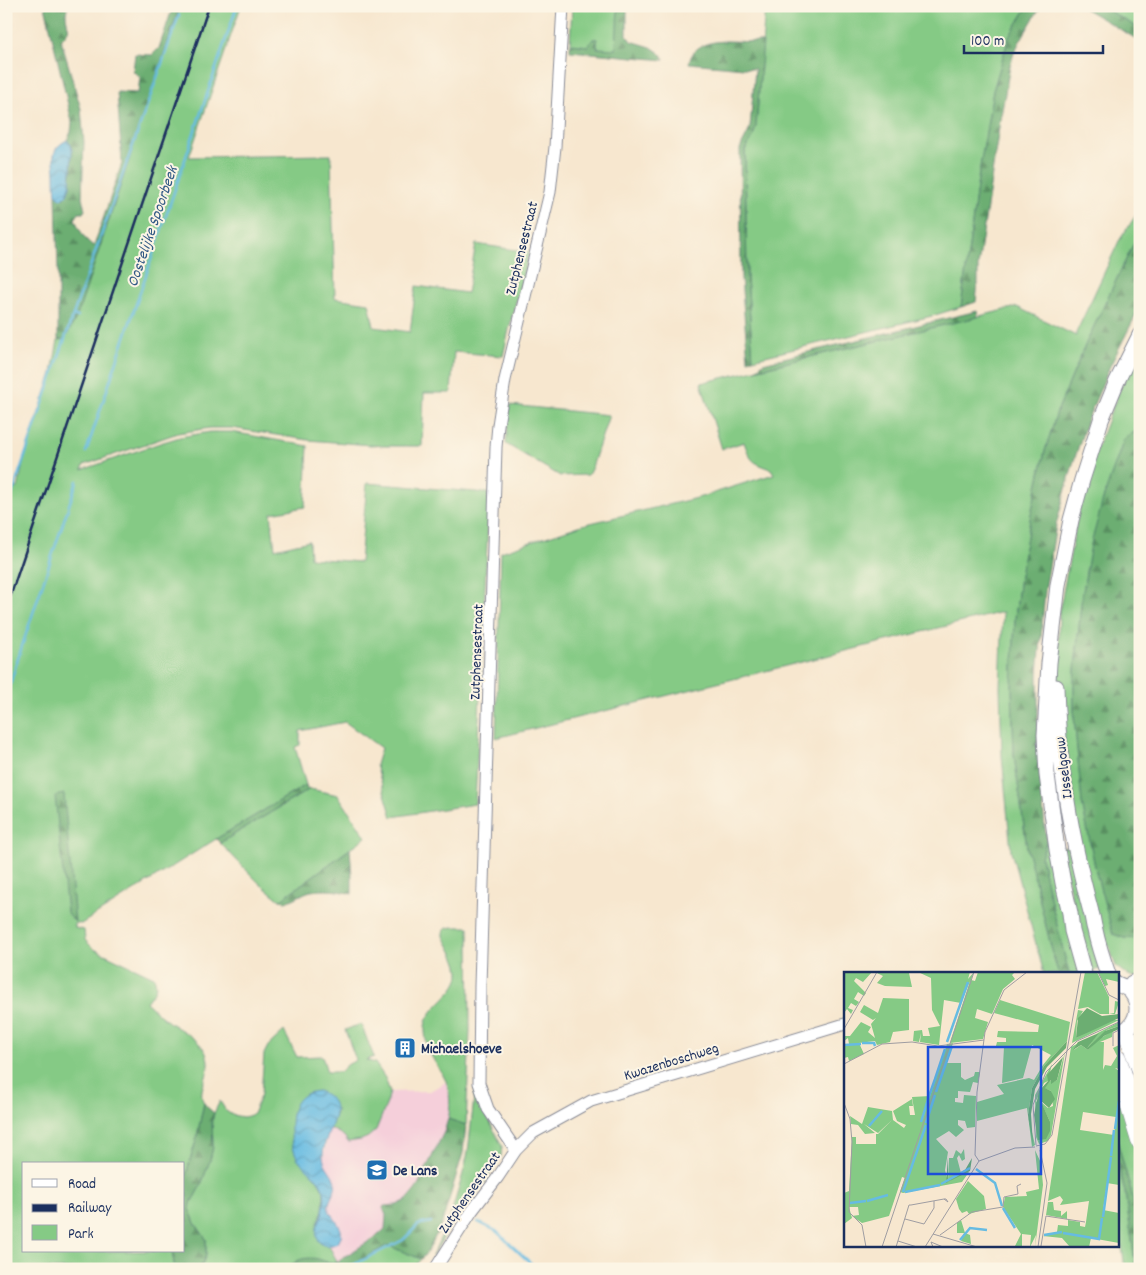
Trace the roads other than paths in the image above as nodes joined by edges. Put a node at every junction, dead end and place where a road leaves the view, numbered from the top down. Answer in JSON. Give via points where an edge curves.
{"nodes":[{"id":1,"x":563,"y":6,"type":"edge"},
{"id":2,"x":1140,"y":335,"type":"edge"},
{"id":3,"x":1055,"y":613,"type":"junction"},
{"id":4,"x":1070,"y":913,"type":"junction"},
{"id":5,"x":1093,"y":920,"type":"junction"},
{"id":6,"x":1083,"y":972,"type":"edge"},
{"id":7,"x":1089,"y":972,"type":"edge"},
{"id":8,"x":1107,"y":972,"type":"edge"},
{"id":9,"x":1115,"y":972,"type":"edge"},
{"id":10,"x":1118,"y":976,"type":"edge"},
{"id":11,"x":1133,"y":989,"type":"edge"},
{"id":12,"x":844,"y":1024,"type":"edge"},
{"id":13,"x":1128,"y":1034,"type":"edge"},
{"id":14,"x":1140,"y":1052,"type":"edge"},
{"id":15,"x":1118,"y":1061,"type":"edge"},
{"id":16,"x":1140,"y":1067,"type":"edge"},
{"id":17,"x":1121,"y":1084,"type":"edge"},
{"id":18,"x":1140,"y":1141,"type":"edge"},
{"id":19,"x":516,"y":1150,"type":"junction"},
{"id":20,"x":435,"y":1269,"type":"edge"}],
"edges":[{"from":1,"to":19,"type":"street","name":"Zutphensestraat","via":[[550,192],[505,380],[496,448],[479,1083],[488,1109]]},
{"from":2,"to":3,"type":"main road","name":"IJsselgouw","via":[[1117,381],[1087,460],[1071,520]]},
{"from":3,"to":4,"type":"main road","name":"IJsselgouw","via":[[1045,736],[1057,850]]},
{"from":3,"to":5,"type":"main road","name":"IJsselgouw","via":[[1056,696],[1063,776]]},
{"from":4,"to":6,"type":"main road","name":"IJsselgouw"},
{"from":4,"to":7,"type":"main road","name":"IJsselgouw"},
{"from":5,"to":8,"type":"main road","name":"IJsselgouw"},
{"from":5,"to":9,"type":"main road","name":"IJsselgouw"},
{"from":10,"to":11,"type":"main road"},
{"from":11,"to":13,"type":"main road","via":[[1138,1010]]},
{"from":12,"to":19,"type":"street","name":"Kwazenboschweg","via":[[591,1101],[534,1133]]},
{"from":13,"to":14,"type":"highway"},
{"from":13,"to":16,"type":"highway"},
{"from":15,"to":17,"type":"highway","via":[[1126,1083]]},
{"from":17,"to":18,"type":"highway"},
{"from":19,"to":20,"type":"street","name":"Zutphensestraat"}]}
